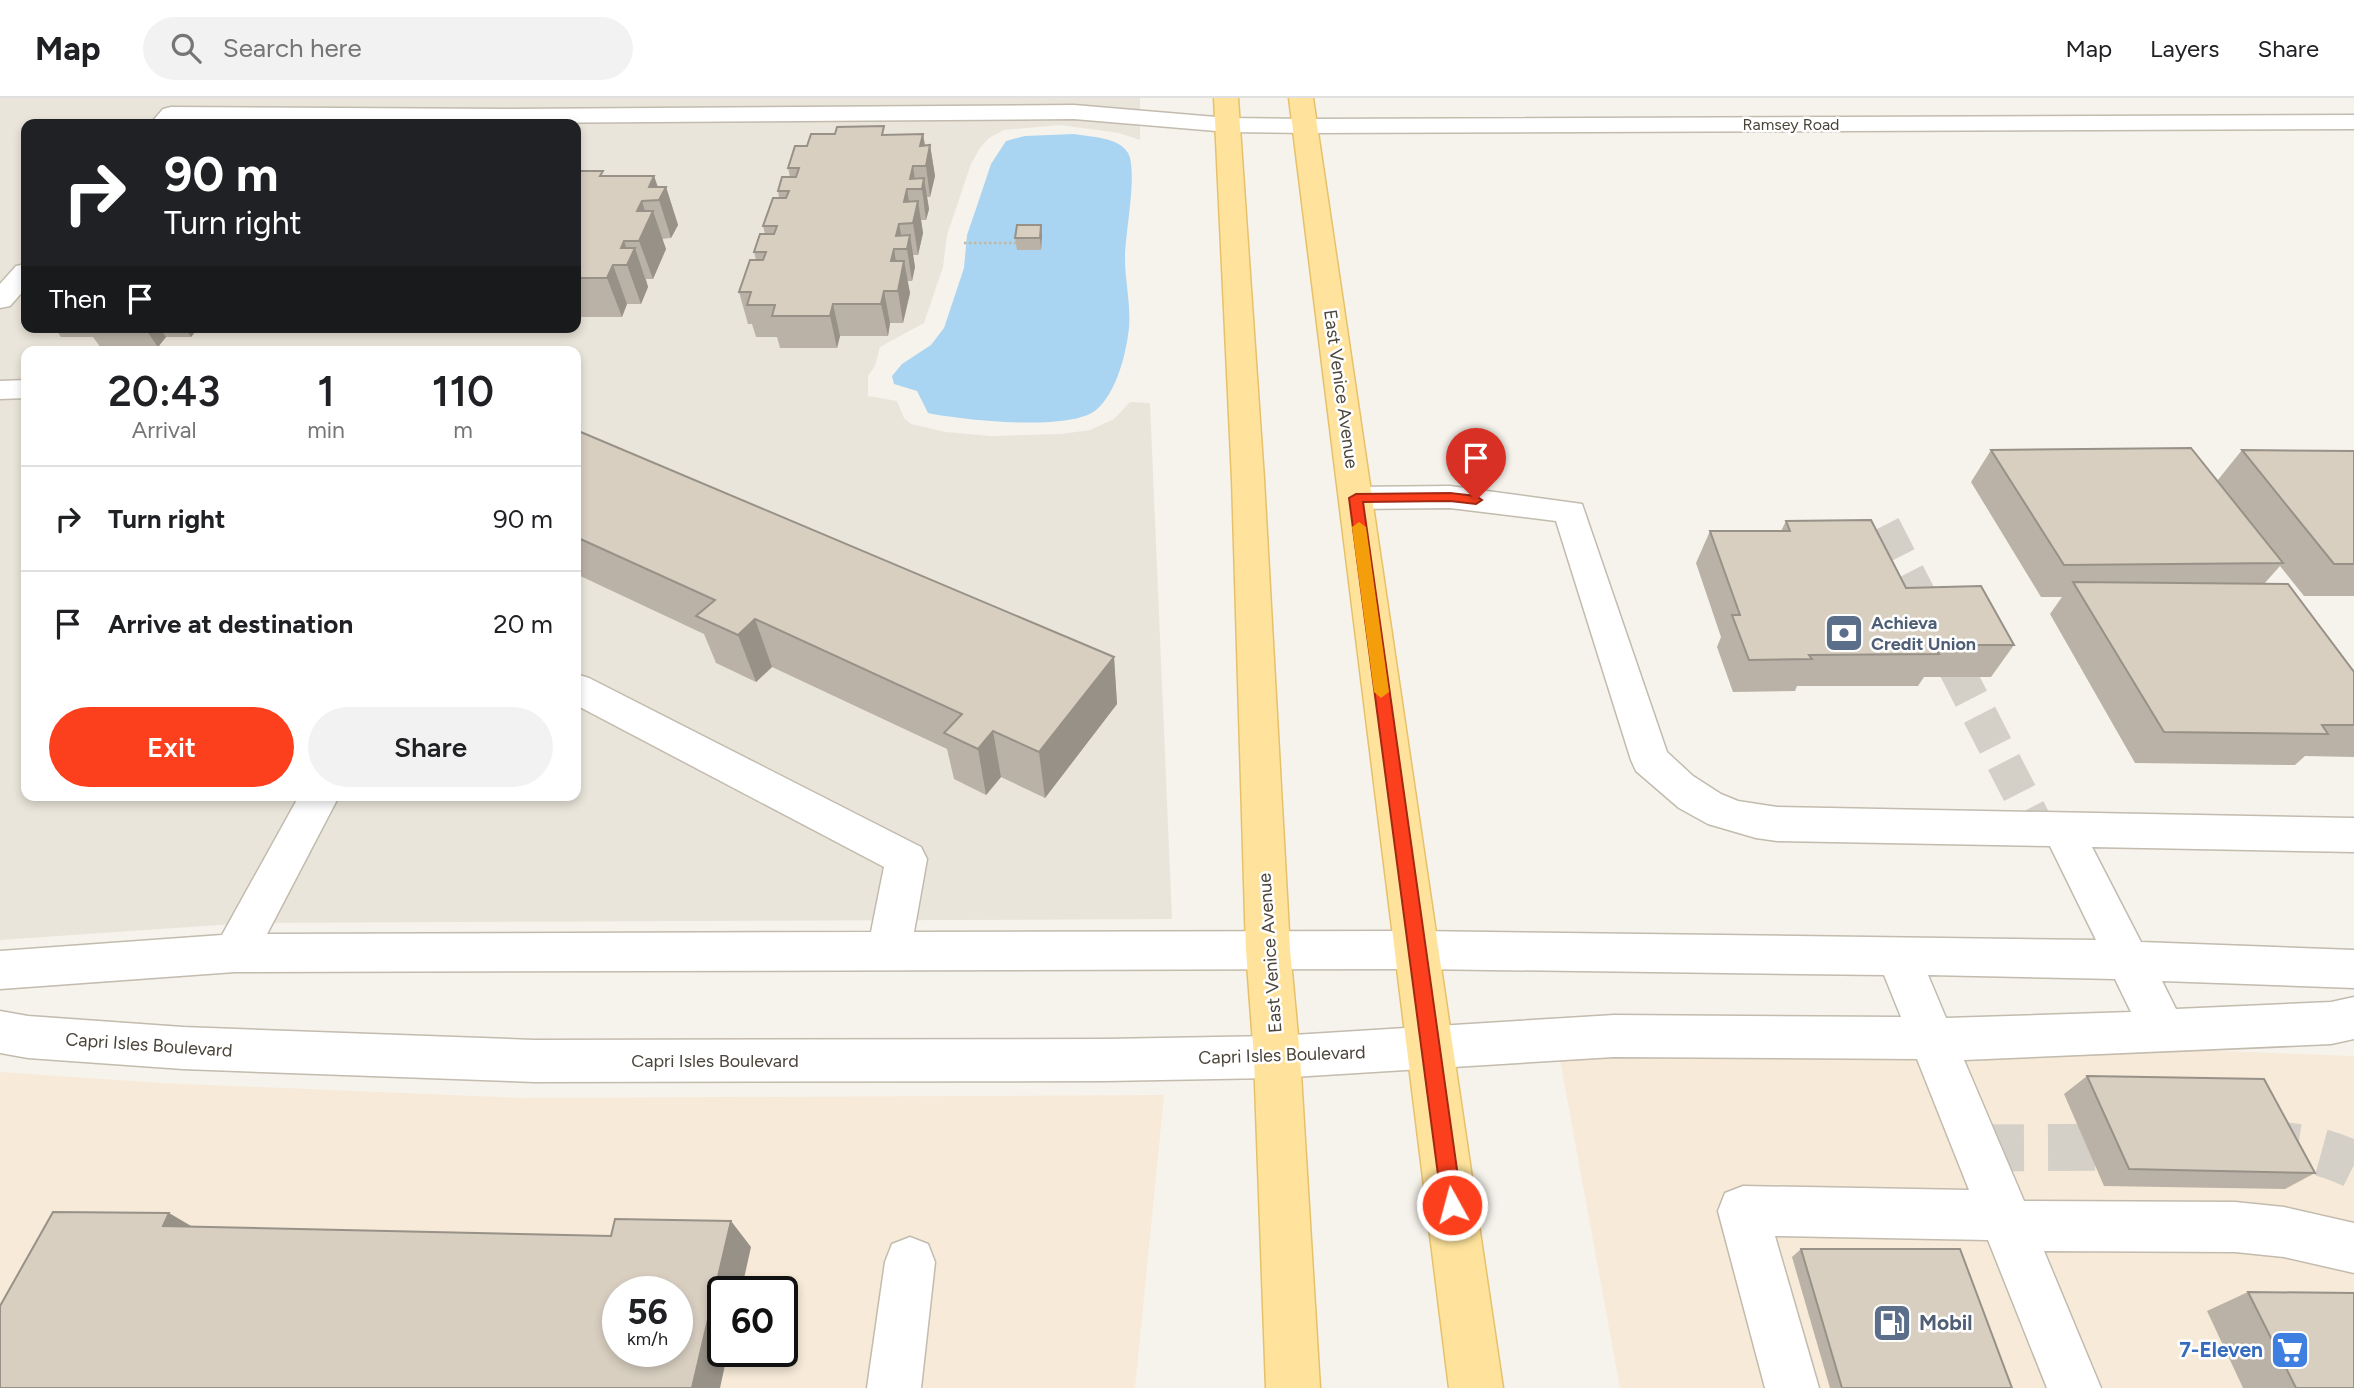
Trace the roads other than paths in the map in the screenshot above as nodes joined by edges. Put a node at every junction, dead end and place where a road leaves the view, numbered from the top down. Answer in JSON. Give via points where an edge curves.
{"nodes":[{"id":1,"x":1547,"y":98,"type":"edge"},
{"id":2,"x":2146,"y":98,"type":"edge"},
{"id":3,"x":968,"y":105,"type":"edge"},
{"id":4,"x":1227,"y":112,"type":"edge"},
{"id":5,"x":1303,"y":112,"type":"edge"},
{"id":6,"x":167,"y":119,"type":"edge"},
{"id":7,"x":2354,"y":122,"type":"edge"},
{"id":8,"x":2167,"y":123,"type":"junction"},
{"id":9,"x":1551,"y":125,"type":"junction"},
{"id":10,"x":21,"y":277,"type":"edge"},
{"id":11,"x":0,"y":300,"type":"edge"},
{"id":12,"x":21,"y":389,"type":"edge"},
{"id":13,"x":0,"y":390,"type":"edge"},
{"id":14,"x":1356,"y":498,"type":"junction"},
{"id":15,"x":581,"y":691,"type":"edge"},
{"id":16,"x":316,"y":801,"type":"edge"},
{"id":17,"x":2062,"y":829,"type":"junction"},
{"id":18,"x":2354,"y":835,"type":"edge"},
{"id":19,"x":1268,"y":950,"type":"junction"},
{"id":20,"x":1417,"y":950,"type":"junction"},
{"id":21,"x":889,"y":951,"type":"junction"},
{"id":22,"x":235,"y":953,"type":"junction"},
{"id":23,"x":1898,"y":955,"type":"junction"},
{"id":24,"x":2127,"y":960,"type":"junction"},
{"id":25,"x":0,"y":970,"type":"edge"},
{"id":26,"x":2354,"y":970,"type":"edge"},
{"id":27,"x":2354,"y":1018,"type":"edge"},
{"id":28,"x":2164,"y":1031,"type":"junction"},
{"id":29,"x":0,"y":1032,"type":"edge"},
{"id":30,"x":1933,"y":1038,"type":"junction"},
{"id":31,"x":1431,"y":1047,"type":"junction"},
{"id":32,"x":1277,"y":1057,"type":"junction"},
{"id":33,"x":2007,"y":1220,"type":"junction"},
{"id":34,"x":2354,"y":1248,"type":"edge"},
{"id":35,"x":910,"y":1262,"type":"dead end"},
{"id":36,"x":894,"y":1388,"type":"edge"},
{"id":37,"x":1293,"y":1388,"type":"edge"},
{"id":38,"x":1476,"y":1388,"type":"edge"},
{"id":39,"x":1792,"y":1388,"type":"edge"},
{"id":40,"x":2074,"y":1388,"type":"edge"}],
"edges":[{"from":1,"to":9,"type":"street"},
{"from":2,"to":8,"type":"street"},
{"from":3,"to":4,"type":"street","name":"Ramsey Road","via":[[1074,112]]},
{"from":3,"to":6,"type":"street","name":"Ramsey Road","via":[[510,117],[172,114]]},
{"from":4,"to":5,"type":"street","name":"Ramsey Road"},
{"from":4,"to":19,"type":"main road","name":"East Venice Avenue"},
{"from":5,"to":9,"type":"street","name":"Ramsey Road"},
{"from":5,"to":14,"type":"main road","name":"East Venice Avenue"},
{"from":7,"to":8,"type":"street","name":"Ramsey Road"},
{"from":8,"to":9,"type":"street","name":"Ramsey Road"},
{"from":10,"to":11,"type":"street"},
{"from":12,"to":13,"type":"street"},
{"from":14,"to":17,"type":"street","via":[[1450,497],[1570,512],[1650,760],[1676,787],[1706,806],[1741,820],[1777,824]]},
{"from":14,"to":20,"type":"main road","name":"East Venice Avenue"},
{"from":15,"to":21,"type":"street","via":[[906,859]]},
{"from":16,"to":22,"type":"street"},
{"from":17,"to":18,"type":"street"},
{"from":17,"to":24,"type":"street"},
{"from":19,"to":20,"type":"street"},
{"from":19,"to":21,"type":"street"},
{"from":19,"to":32,"type":"main road","name":"East Venice Avenue"},
{"from":20,"to":23,"type":"street"},
{"from":20,"to":31,"type":"main road","name":"East Venice Avenue"},
{"from":21,"to":22,"type":"street"},
{"from":22,"to":25,"type":"street"},
{"from":23,"to":24,"type":"street"},
{"from":23,"to":30,"type":"street"},
{"from":24,"to":26,"type":"street"},
{"from":24,"to":28,"type":"street"},
{"from":27,"to":28,"type":"street","name":"Capri Isles Boulevard"},
{"from":28,"to":30,"type":"street","name":"Capri Isles Boulevard"},
{"from":29,"to":32,"type":"street","name":"Capri Isles Boulevard","via":[[183,1048],[534,1061]]},
{"from":30,"to":31,"type":"street","name":"Capri Isles Boulevard","via":[[1614,1036]]},
{"from":30,"to":33,"type":"street"},
{"from":31,"to":32,"type":"street","name":"Capri Isles Boulevard"},
{"from":31,"to":38,"type":"main road","name":"East Venice Avenue"},
{"from":32,"to":37,"type":"main road","name":"East Venice Avenue"},
{"from":33,"to":34,"type":"street","via":[[2235,1227],[2284,1231]]},
{"from":33,"to":39,"type":"street","via":[[1743,1211]]},
{"from":33,"to":40,"type":"street"},
{"from":35,"to":36,"type":"street"}]}
